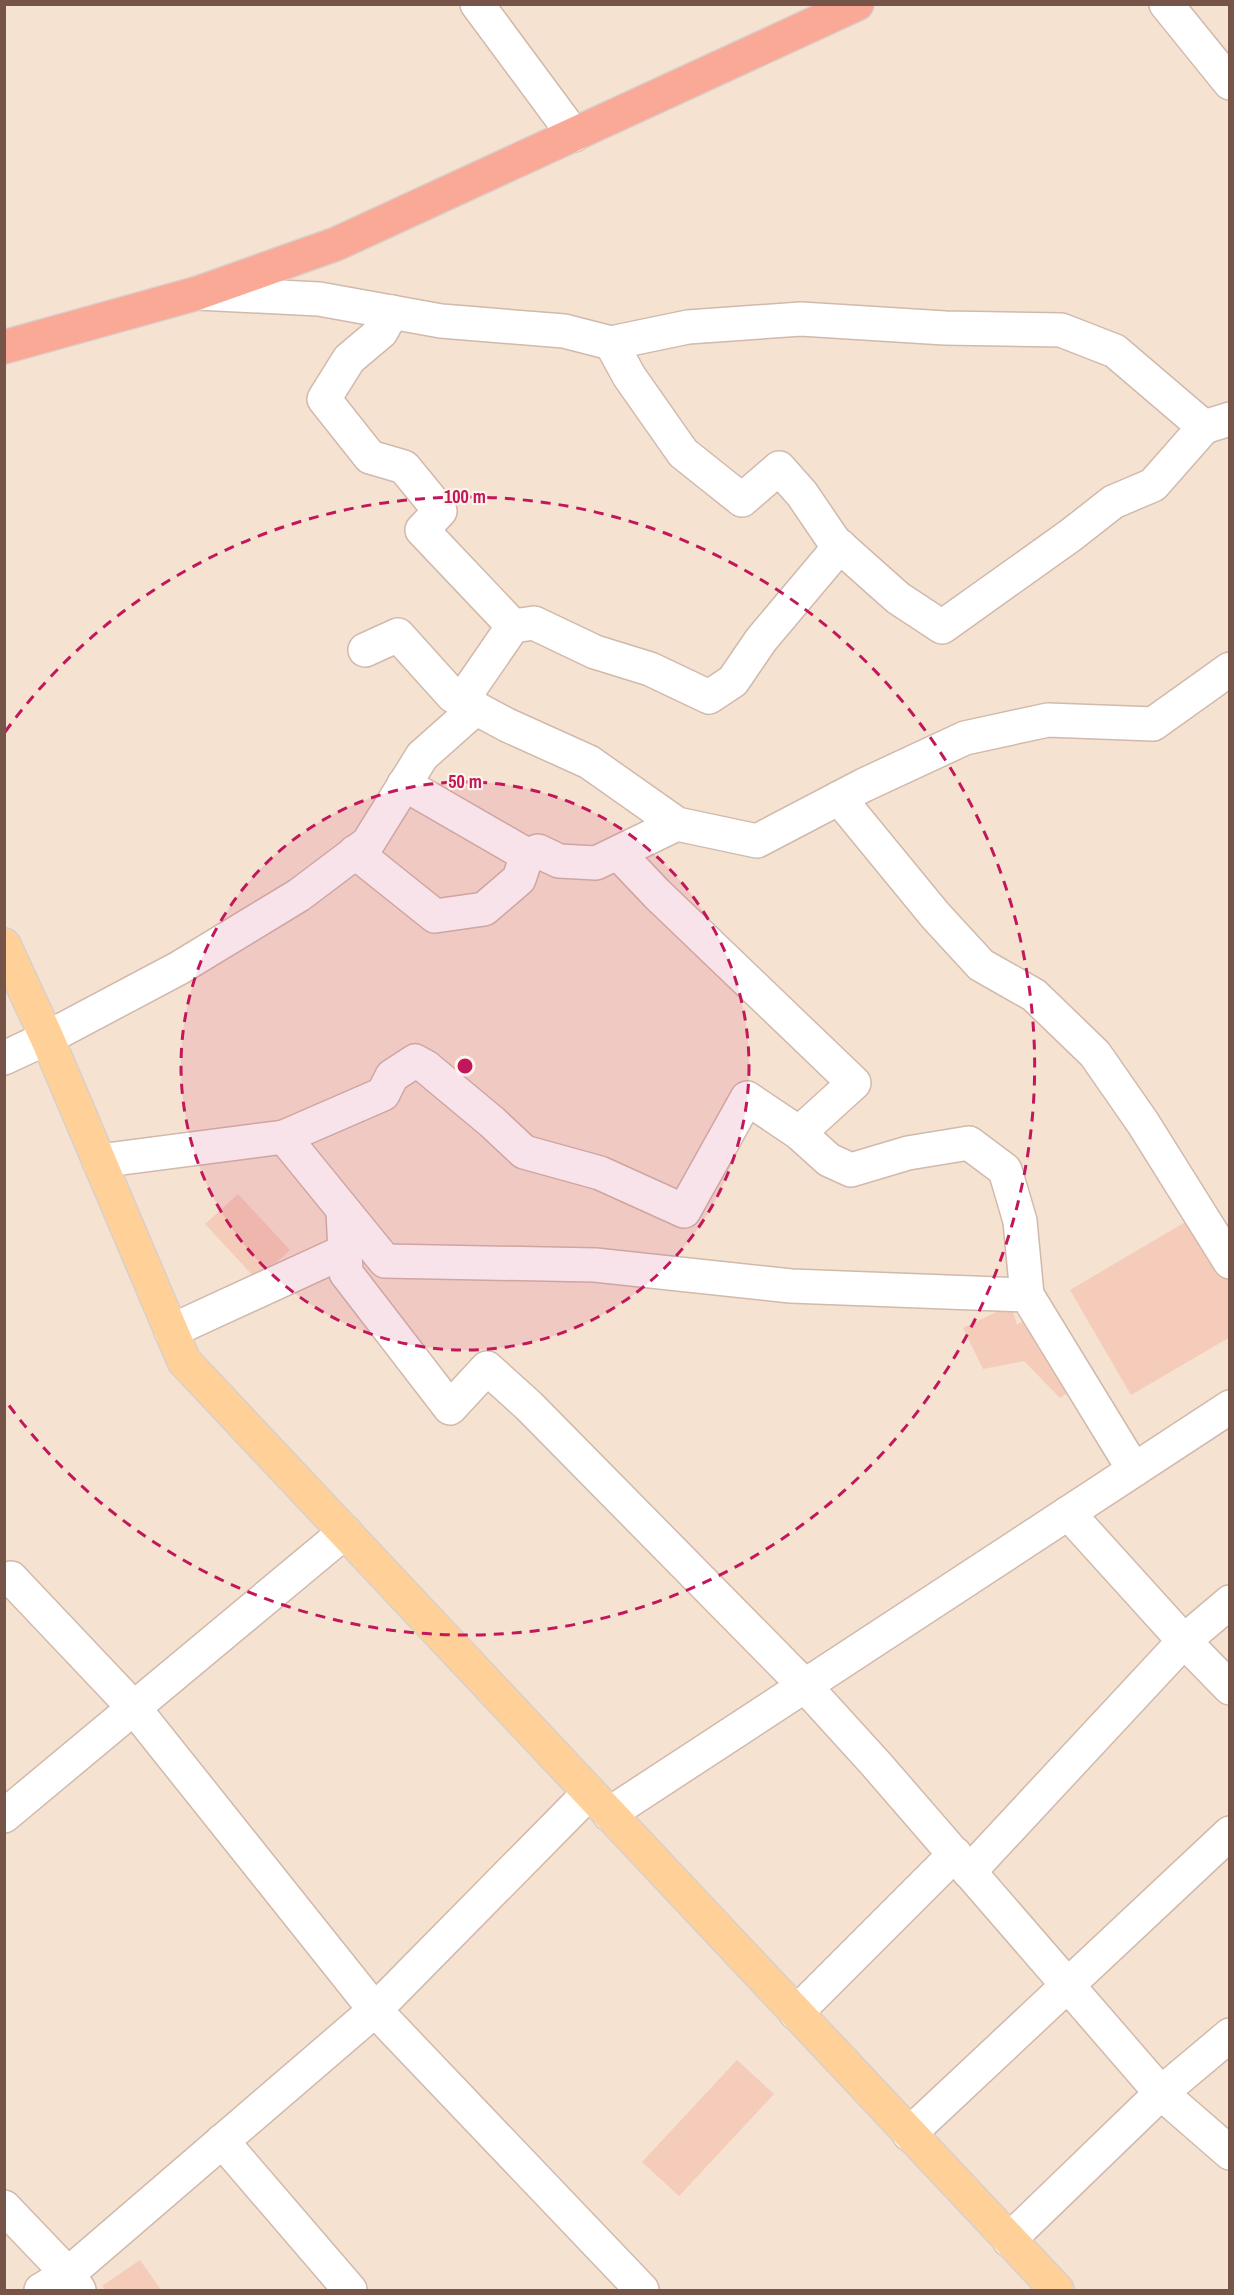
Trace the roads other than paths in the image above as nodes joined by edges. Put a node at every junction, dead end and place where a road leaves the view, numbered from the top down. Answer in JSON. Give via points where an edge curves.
{"nodes":[{"id":1,"x":477,"y":4,"type":"edge"},
{"id":2,"x":857,"y":4,"type":"edge"},
{"id":3,"x":1166,"y":4,"type":"edge"},
{"id":4,"x":1230,"y":82,"type":"edge"},
{"id":5,"x":574,"y":135,"type":"junction"},
{"id":6,"x":198,"y":293,"type":"junction"},
{"id":7,"x":392,"y":312,"type":"junction"},
{"id":8,"x":611,"y":343,"type":"junction"},
{"id":9,"x":4,"y":347,"type":"edge"},
{"id":10,"x":1217,"y":423,"type":"edge"},
{"id":11,"x":840,"y":546,"type":"junction"},
{"id":12,"x":513,"y":627,"type":"junction"},
{"id":13,"x":365,"y":650,"type":"dead end"},
{"id":14,"x":1230,"y":669,"type":"edge"},
{"id":15,"x":469,"y":704,"type":"junction"},
{"id":16,"x":404,"y":784,"type":"junction"},
{"id":17,"x":839,"y":798,"type":"junction"},
{"id":18,"x":677,"y":825,"type":"junction"},
{"id":19,"x":355,"y":852,"type":"junction"},
{"id":20,"x":619,"y":854,"type":"junction"},
{"id":21,"x":527,"y":855,"type":"junction"},
{"id":22,"x":4,"y":945,"type":"edge"},
{"id":23,"x":47,"y":1038,"type":"junction"},
{"id":24,"x":4,"y":1058,"type":"edge"},
{"id":25,"x":799,"y":1133,"type":"junction"},
{"id":26,"x":284,"y":1137,"type":"junction"},
{"id":27,"x":99,"y":1161,"type":"junction"},
{"id":28,"x":344,"y":1211,"type":"junction"},
{"id":29,"x":345,"y":1251,"type":"junction"},
{"id":30,"x":1230,"y":1262,"type":"edge"},
{"id":31,"x":1027,"y":1295,"type":"junction"},
{"id":32,"x":171,"y":1331,"type":"junction"},
{"id":33,"x":1230,"y":1407,"type":"edge"},
{"id":34,"x":1134,"y":1470,"type":"junction"},
{"id":35,"x":1068,"y":1513,"type":"junction"},
{"id":36,"x":345,"y":1532,"type":"junction"},
{"id":37,"x":11,"y":1578,"type":"dead end"},
{"id":38,"x":1230,"y":1602,"type":"edge"},
{"id":39,"x":1184,"y":1641,"type":"junction"},
{"id":40,"x":805,"y":1686,"type":"junction"},
{"id":41,"x":1230,"y":1688,"type":"edge"},
{"id":42,"x":134,"y":1708,"type":"junction"},
{"id":43,"x":599,"y":1803,"type":"junction"},
{"id":44,"x":4,"y":1816,"type":"edge"},
{"id":45,"x":1230,"y":1833,"type":"edge"},
{"id":46,"x":962,"y":1863,"type":"junction"},
{"id":47,"x":1067,"y":1983,"type":"junction"},
{"id":48,"x":375,"y":2010,"type":"junction"},
{"id":49,"x":796,"y":2013,"type":"junction"},
{"id":50,"x":1230,"y":2035,"type":"edge"},
{"id":51,"x":1161,"y":2093,"type":"junction"},
{"id":52,"x":909,"y":2133,"type":"junction"},
{"id":53,"x":222,"y":2141,"type":"junction"},
{"id":54,"x":1230,"y":2153,"type":"edge"},
{"id":55,"x":4,"y":2207,"type":"edge"},
{"id":56,"x":1009,"y":2240,"type":"junction"},
{"id":57,"x":63,"y":2285,"type":"edge"},
{"id":58,"x":350,"y":2290,"type":"edge"},
{"id":59,"x":642,"y":2290,"type":"edge"},
{"id":60,"x":1057,"y":2290,"type":"edge"}],
"edges":[{"from":1,"to":5,"type":"street"},
{"from":2,"to":5,"type":"highway"},
{"from":3,"to":4,"type":"street"},
{"from":5,"to":6,"type":"highway","via":[[336,244]]},
{"from":6,"to":7,"type":"street","via":[[319,299]]},
{"from":6,"to":9,"type":"highway"},
{"from":7,"to":8,"type":"street","via":[[441,321],[564,331]]},
{"from":7,"to":12,"type":"street","via":[[381,332],[349,359],[324,399],[370,457],[404,467],[440,511],[422,530]]},
{"from":8,"to":10,"type":"street","via":[[688,327],[801,319],[1061,330],[1115,351]]},
{"from":8,"to":11,"type":"street","via":[[629,376],[684,453],[742,500],[779,468]]},
{"from":10,"to":11,"type":"street","via":[[1153,485],[1113,502],[942,627],[898,598]]},
{"from":11,"to":12,"type":"street","via":[[761,640],[733,681],[709,697],[534,623]]},
{"from":12,"to":15,"type":"street"},
{"from":13,"to":15,"type":"street","via":[[398,635],[453,696]]},
{"from":14,"to":17,"type":"street","via":[[1153,724],[1048,720],[965,738]]},
{"from":15,"to":16,"type":"street","via":[[422,756]]},
{"from":15,"to":18,"type":"street","via":[[589,762]]},
{"from":16,"to":19,"type":"street","via":[[368,843]]},
{"from":16,"to":21,"type":"street"},
{"from":17,"to":18,"type":"street","via":[[757,841]]},
{"from":17,"to":30,"type":"street","via":[[981,965],[1034,995],[1095,1054]]},
{"from":18,"to":20,"type":"street"},
{"from":19,"to":21,"type":"street","via":[[435,916],[484,909],[519,879]]},
{"from":19,"to":23,"type":"street","via":[[299,895],[178,968]]},
{"from":20,"to":21,"type":"street","via":[[596,863],[559,861],[538,851]]},
{"from":20,"to":25,"type":"street","via":[[854,1083]]},
{"from":22,"to":23,"type":"main road"},
{"from":23,"to":24,"type":"street"},
{"from":23,"to":27,"type":"main road"},
{"from":25,"to":26,"type":"street","via":[[747,1098],[684,1211],[600,1173],[524,1152],[415,1061],[392,1076],[383,1094]]},
{"from":25,"to":31,"type":"street","via":[[829,1160],[851,1170],[908,1153],[969,1143],[1005,1170],[1020,1221]]},
{"from":26,"to":27,"type":"street"},
{"from":26,"to":28,"type":"street"},
{"from":27,"to":32,"type":"main road"},
{"from":28,"to":29,"type":"street"},
{"from":28,"to":31,"type":"street","via":[[385,1261],[595,1265],[791,1286]]},
{"from":29,"to":32,"type":"street"},
{"from":29,"to":40,"type":"street","via":[[346,1273],[450,1408],[487,1368]]},
{"from":31,"to":34,"type":"street"},
{"from":32,"to":36,"type":"main road","via":[[184,1361]]},
{"from":33,"to":34,"type":"street"},
{"from":34,"to":35,"type":"street"},
{"from":35,"to":39,"type":"street"},
{"from":35,"to":40,"type":"street"},
{"from":36,"to":42,"type":"street"},
{"from":36,"to":43,"type":"main road"},
{"from":37,"to":42,"type":"street"},
{"from":38,"to":39,"type":"street"},
{"from":39,"to":41,"type":"street"},
{"from":39,"to":46,"type":"street"},
{"from":40,"to":43,"type":"street"},
{"from":40,"to":46,"type":"street"},
{"from":42,"to":44,"type":"street"},
{"from":42,"to":48,"type":"street"},
{"from":43,"to":48,"type":"street"},
{"from":43,"to":49,"type":"main road"},
{"from":45,"to":47,"type":"street"},
{"from":46,"to":47,"type":"street"},
{"from":46,"to":49,"type":"street"},
{"from":47,"to":51,"type":"street"},
{"from":47,"to":52,"type":"street"},
{"from":48,"to":53,"type":"street"},
{"from":48,"to":59,"type":"street"},
{"from":49,"to":52,"type":"main road"},
{"from":50,"to":51,"type":"street"},
{"from":51,"to":54,"type":"street"},
{"from":51,"to":56,"type":"street"},
{"from":52,"to":56,"type":"main road"},
{"from":53,"to":57,"type":"street"},
{"from":53,"to":58,"type":"street"},
{"from":55,"to":57,"type":"street"},
{"from":56,"to":60,"type":"main road"}]}
